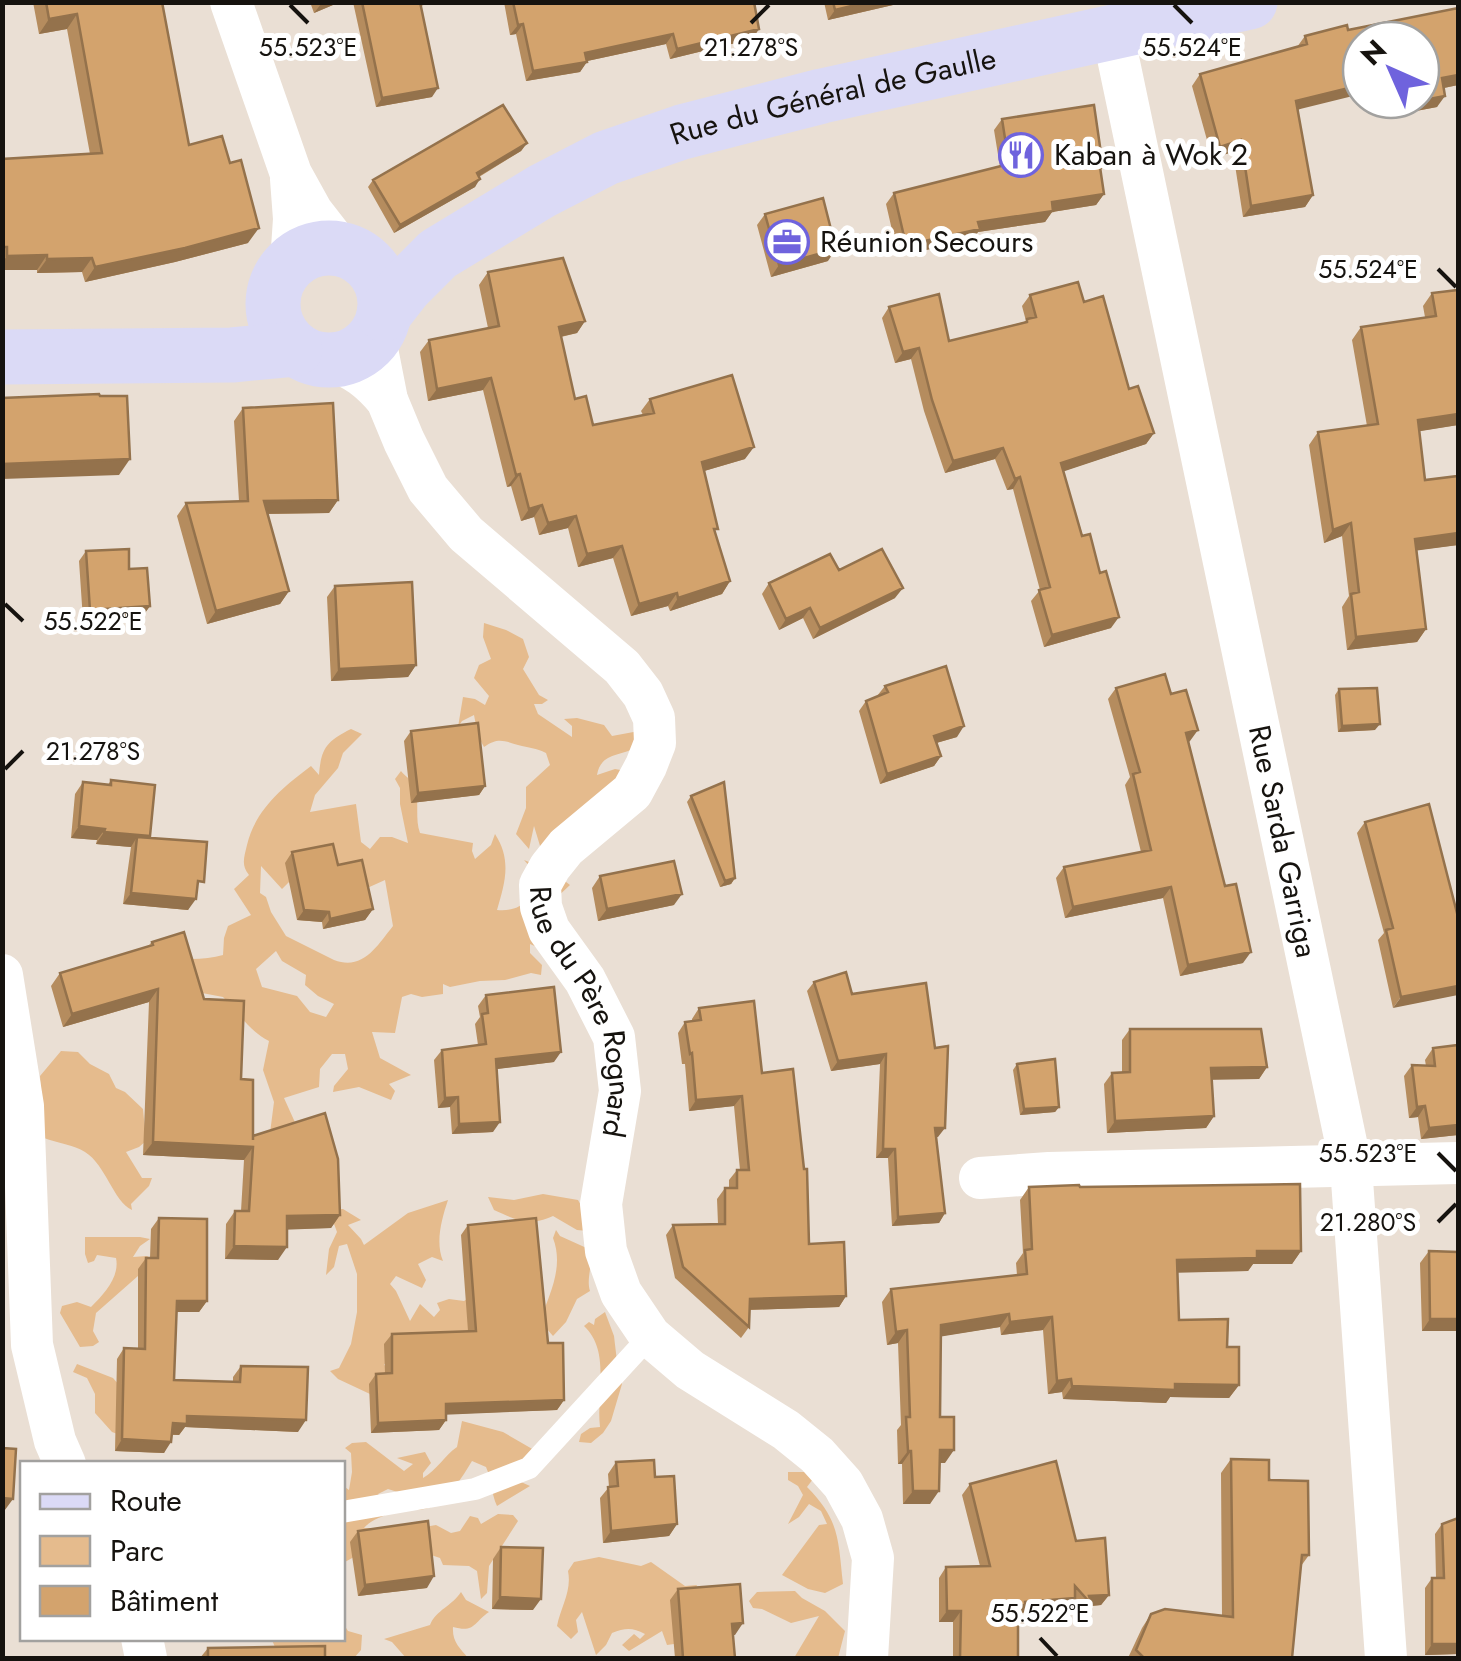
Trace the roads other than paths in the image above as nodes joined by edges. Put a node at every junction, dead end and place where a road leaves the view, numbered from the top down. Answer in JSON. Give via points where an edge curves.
{"nodes":[{"id":1,"x":231,"y":2,"type":"edge"},
{"id":2,"x":1250,"y":2,"type":"edge"},
{"id":3,"x":1113,"y":34,"type":"junction"},
{"id":4,"x":438,"y":254,"type":"junction"},
{"id":5,"x":317,"y":266,"type":"junction"},
{"id":6,"x":382,"y":322,"type":"junction"},
{"id":7,"x":2,"y":342,"type":"edge"},
{"id":8,"x":313,"y":354,"type":"junction"},
{"id":9,"x":2,"y":357,"type":"edge"},
{"id":10,"x":387,"y":400,"type":"junction"},
{"id":11,"x":2,"y":975,"type":"edge"},
{"id":12,"x":1458,"y":1163,"type":"edge"},
{"id":13,"x":1351,"y":1166,"type":"junction"},
{"id":14,"x":980,"y":1178,"type":"dead end"},
{"id":15,"x":650,"y":1336,"type":"junction"},
{"id":16,"x":63,"y":1461,"type":"edge"},
{"id":17,"x":345,"y":1511,"type":"edge"},
{"id":18,"x":868,"y":1658,"type":"edge"},
{"id":19,"x":1386,"y":1658,"type":"edge"}],
"edges":[{"from":1,"to":5,"type":"street","via":[[291,174],[312,212]]},
{"from":2,"to":3,"type":"main road","name":"Rue du Général de Gaulle"},
{"from":3,"to":4,"type":"main road","name":"Rue du Général de Gaulle","via":[[682,132],[590,166]]},
{"from":3,"to":13,"type":"street","name":"Rue Sarda Garriga"},
{"from":4,"to":5,"type":"main road","name":"Rue du Général de Gaulle"},
{"from":4,"to":6,"type":"main road","name":"Rue du Général de Gaulle"},
{"from":5,"to":6,"type":"main road","via":[[375,270],[386,299]]},
{"from":5,"to":7,"type":"main road","via":[[228,329]]},
{"from":5,"to":8,"type":"main road","via":[[274,309],[284,338]]},
{"from":6,"to":8,"type":"main road","via":[[359,351]]},
{"from":6,"to":10,"type":"street","name":"Rue du Père Rognard"},
{"from":8,"to":9,"type":"main road"},
{"from":8,"to":10,"type":"street","name":"Rue du Père Rognard","via":[[352,368]]},
{"from":10,"to":15,"type":"street","name":"Rue du Père Rognard","via":[[428,489],[466,534],[622,667],[654,718],[655,743],[632,792],[566,847],[540,885],[548,930],[585,980],[614,1038],[620,1090],[601,1204],[606,1251],[622,1293]]},
{"from":11,"to":16,"type":"street","via":[[23,1106],[32,1345]]},
{"from":12,"to":13,"type":"street"},
{"from":13,"to":14,"type":"street"},
{"from":13,"to":19,"type":"street","name":"Rue Sarda Garriga"},
{"from":15,"to":17,"type":"lane","via":[[528,1468],[475,1489]]},
{"from":15,"to":18,"type":"street","name":"Rue du Père Rognard","via":[[690,1370],[786,1430],[844,1484],[873,1558]]}]}
